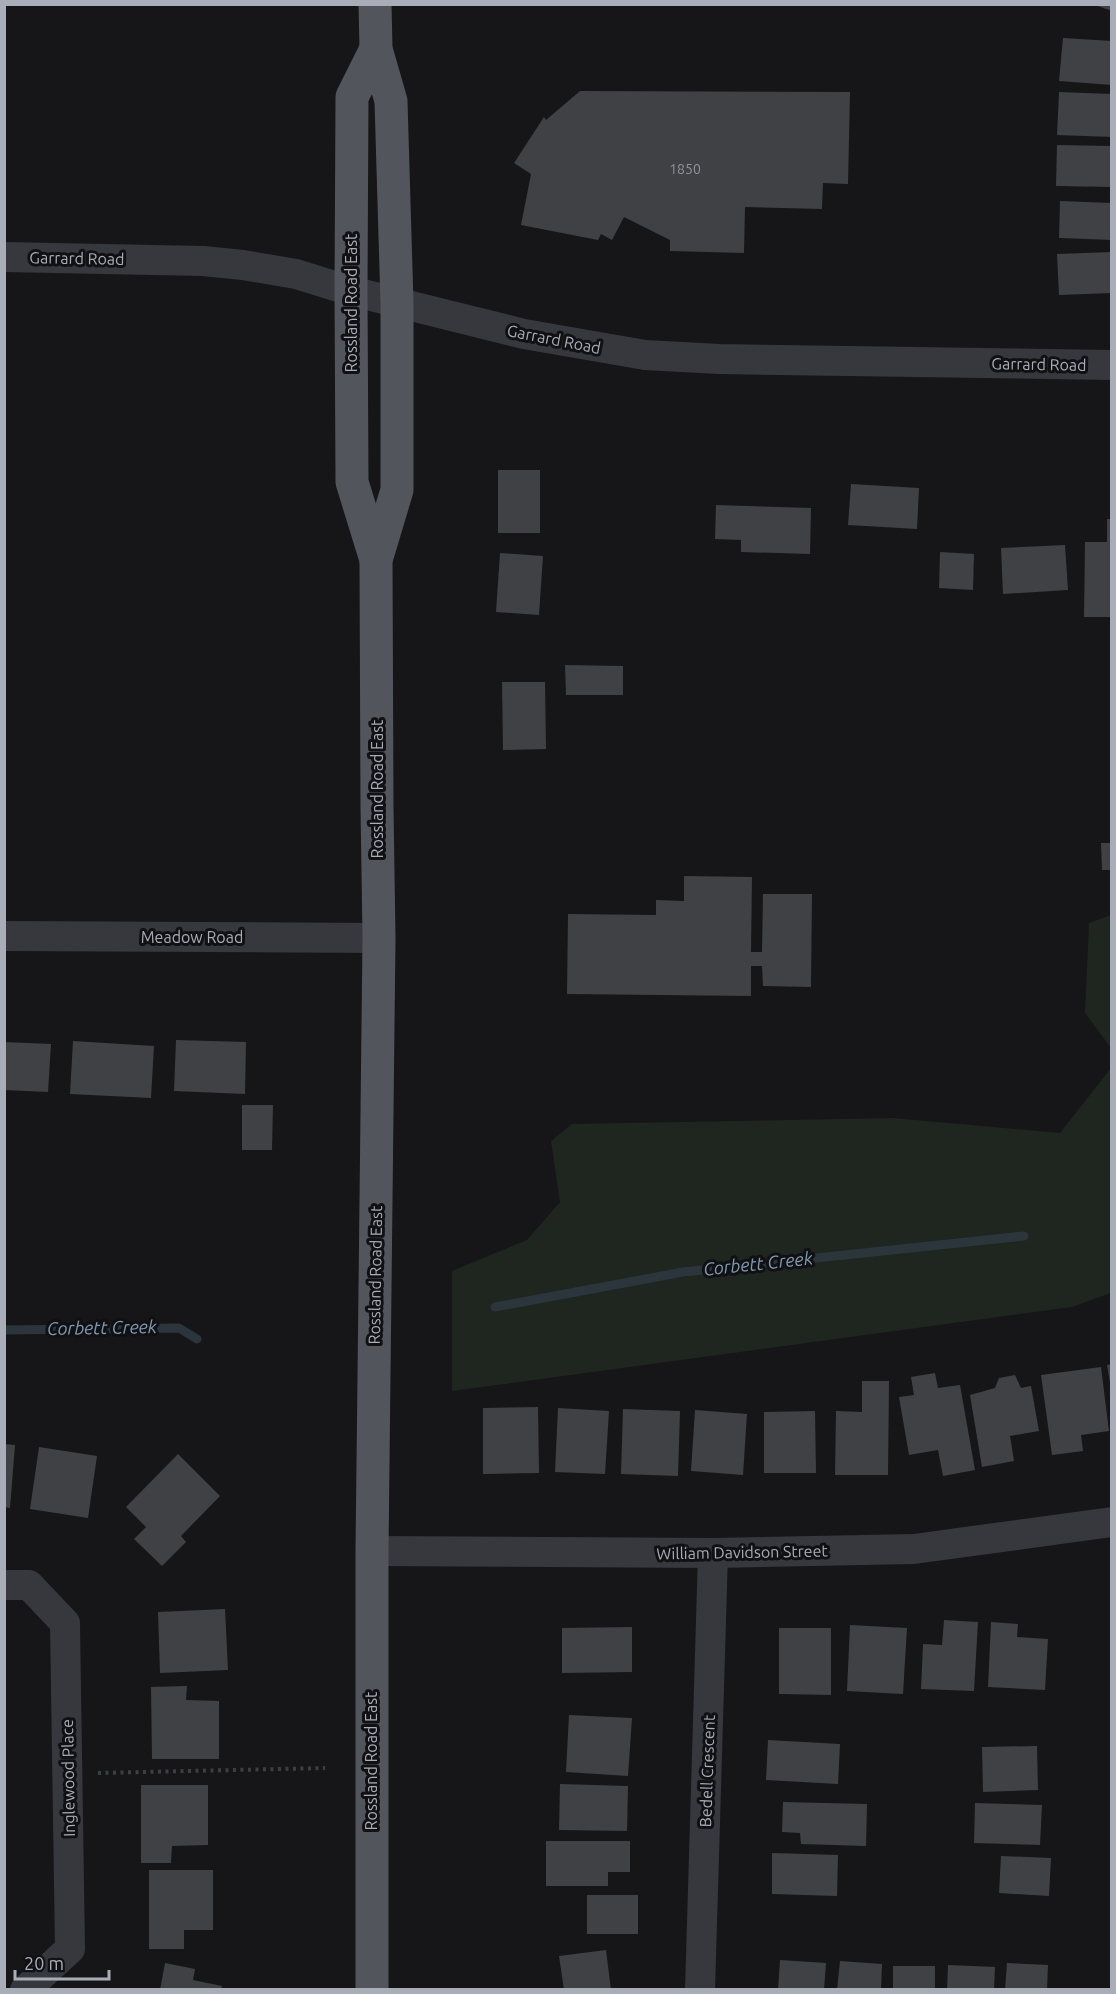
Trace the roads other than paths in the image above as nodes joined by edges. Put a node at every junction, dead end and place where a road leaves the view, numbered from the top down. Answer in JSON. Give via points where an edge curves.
{"nodes":[{"id":1,"x":375,"y":4,"type":"edge"},
{"id":2,"x":375,"y":49,"type":"junction"},
{"id":3,"x":4,"y":257,"type":"edge"},
{"id":4,"x":351,"y":291,"type":"junction"},
{"id":5,"x":397,"y":303,"type":"junction"},
{"id":6,"x":1112,"y":365,"type":"edge"},
{"id":7,"x":376,"y":560,"type":"junction"},
{"id":8,"x":4,"y":936,"type":"edge"},
{"id":9,"x":379,"y":938,"type":"junction"},
{"id":10,"x":1112,"y":1522,"type":"edge"},
{"id":11,"x":372,"y":1551,"type":"junction"},
{"id":12,"x":713,"y":1553,"type":"junction"},
{"id":13,"x":4,"y":1585,"type":"edge"},
{"id":14,"x":25,"y":1989,"type":"edge"},
{"id":15,"x":372,"y":1989,"type":"edge"},
{"id":16,"x":700,"y":1989,"type":"edge"}],
"edges":[{"from":1,"to":2,"type":"main road","name":"Rossland Road East"},
{"from":2,"to":4,"type":"main road","name":"Rossland Road East","via":[[352,97]]},
{"from":2,"to":5,"type":"main road","name":"Rossland Road East","via":[[391,101]]},
{"from":3,"to":4,"type":"street","name":"Garrard Road","via":[[203,261],[296,274]]},
{"from":4,"to":5,"type":"street","name":"Garrard Road"},
{"from":4,"to":7,"type":"main road","name":"Rossland Road East","via":[[352,482]]},
{"from":5,"to":6,"type":"street","name":"Garrard Road","via":[[524,334],[645,355]]},
{"from":5,"to":7,"type":"main road","name":"Rossland Road East","via":[[398,490]]},
{"from":7,"to":9,"type":"main road","name":"Rossland Road East"},
{"from":8,"to":9,"type":"street","name":"Meadow Road"},
{"from":9,"to":11,"type":"main road","name":"Rossland Road East"},
{"from":10,"to":12,"type":"street","name":"William Davidson Street","via":[[914,1549]]},
{"from":11,"to":12,"type":"street","name":"William Davidson Street"},
{"from":11,"to":15,"type":"main road","name":"Rossland Road East"},
{"from":12,"to":16,"type":"street","name":"Bedell Crescent"},
{"from":13,"to":14,"type":"street","name":"Inglewood Place","via":[[29,1585],[65,1623],[70,1949]]}]}
